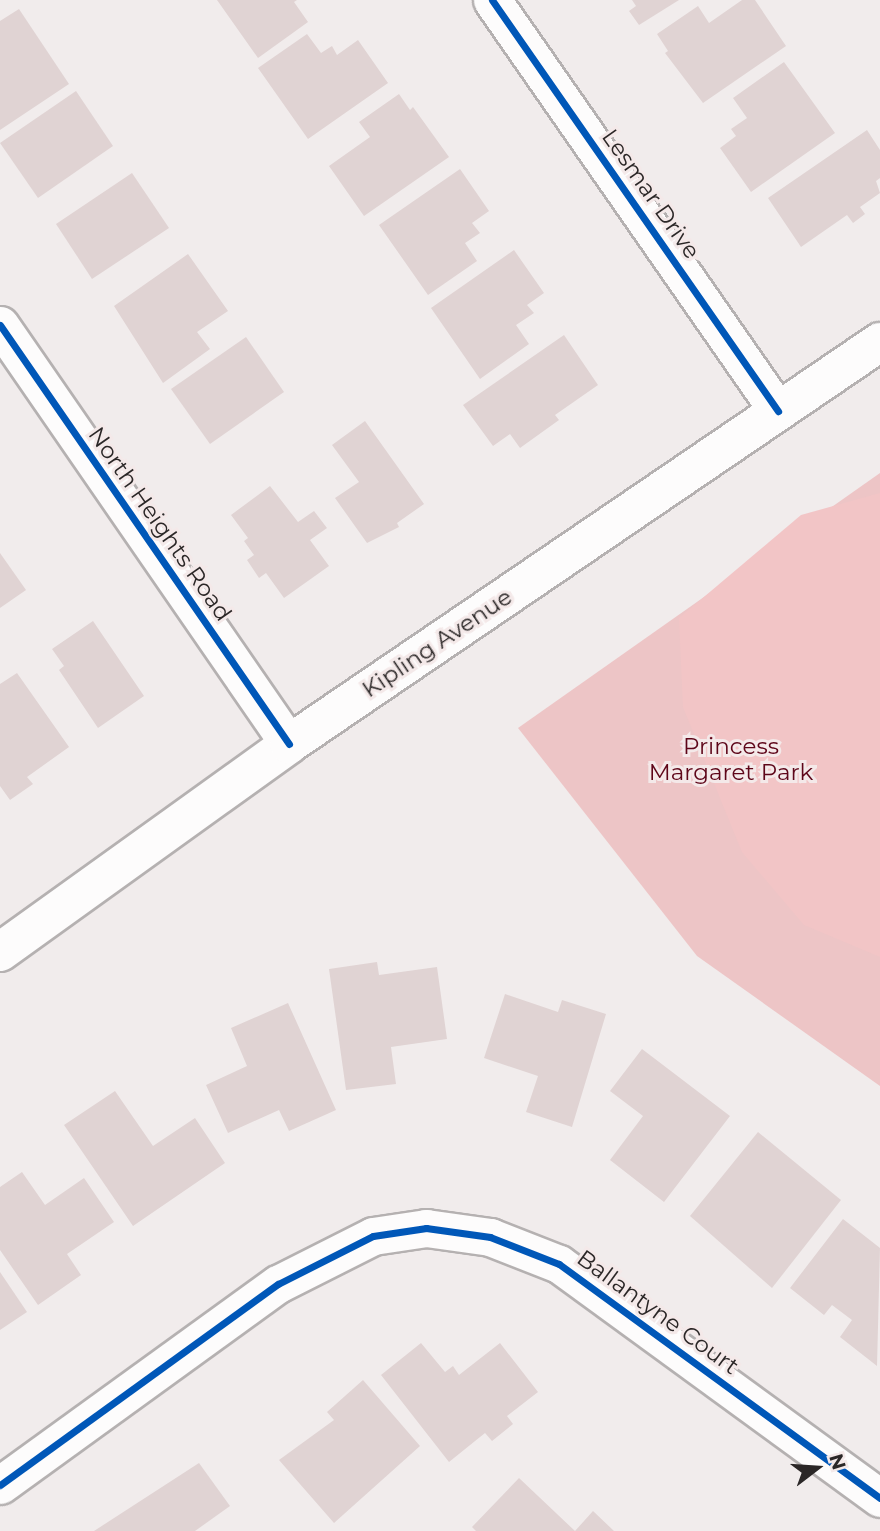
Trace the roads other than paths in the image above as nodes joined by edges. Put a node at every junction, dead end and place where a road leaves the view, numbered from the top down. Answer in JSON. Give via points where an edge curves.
{"nodes":[{"id":1,"x":492,"y":0,"type":"edge"},
{"id":2,"x":0,"y":325,"type":"edge"},
{"id":3,"x":880,"y":342,"type":"edge"},
{"id":4,"x":778,"y":411,"type":"junction"},
{"id":5,"x":289,"y":744,"type":"junction"},
{"id":6,"x":0,"y":952,"type":"edge"},
{"id":7,"x":0,"y":1485,"type":"edge"},
{"id":8,"x":880,"y":1498,"type":"edge"}],
"edges":[{"from":1,"to":4,"type":"street","name":"Lesmar Drive"},
{"from":2,"to":5,"type":"street","name":"North Heights Road"},
{"from":3,"to":4,"type":"main road","name":"Kipling Avenue"},
{"from":4,"to":5,"type":"main road","name":"Kipling Avenue"},
{"from":5,"to":6,"type":"main road","name":"Kipling Avenue"},
{"from":7,"to":8,"type":"street","name":"Ballantyne Court","via":[[278,1284],[373,1236],[426,1228],[490,1237],[559,1264]]}]}
